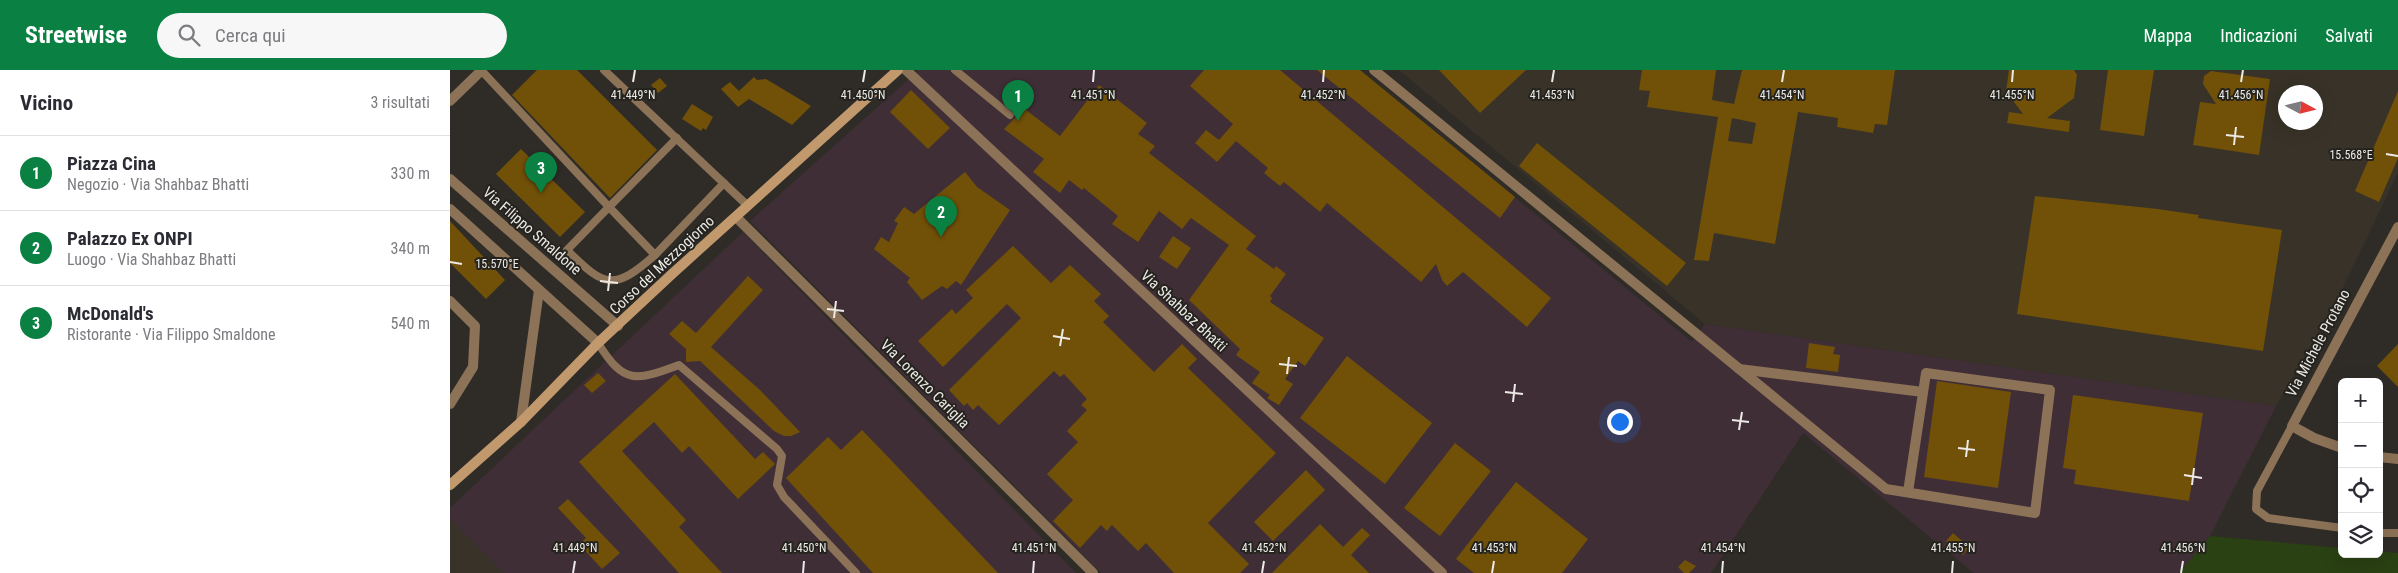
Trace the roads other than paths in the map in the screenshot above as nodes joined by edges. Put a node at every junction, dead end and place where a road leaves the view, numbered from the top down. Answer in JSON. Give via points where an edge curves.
{"nodes":[{"id":1,"x":482,"y":70,"type":"edge"},
{"id":2,"x":604,"y":70,"type":"edge"},
{"id":3,"x":898,"y":70,"type":"edge"},
{"id":4,"x":906,"y":70,"type":"edge"},
{"id":5,"x":955,"y":70,"type":"edge"},
{"id":6,"x":1374,"y":70,"type":"edge"},
{"id":7,"x":450,"y":101,"type":"edge"},
{"id":8,"x":1010,"y":115,"type":"dead end"},
{"id":9,"x":677,"y":138,"type":"junction"},
{"id":10,"x":450,"y":179,"type":"edge"},
{"id":11,"x":724,"y":183,"type":"junction"},
{"id":12,"x":748,"y":206,"type":"junction"},
{"id":13,"x":609,"y":207,"type":"junction"},
{"id":14,"x":450,"y":209,"type":"edge"},
{"id":15,"x":736,"y":217,"type":"junction"},
{"id":16,"x":2398,"y":227,"type":"edge"},
{"id":17,"x":655,"y":255,"type":"junction"},
{"id":18,"x":539,"y":290,"type":"junction"},
{"id":19,"x":450,"y":301,"type":"edge"},
{"id":20,"x":618,"y":326,"type":"junction"},
{"id":21,"x":598,"y":343,"type":"junction"},
{"id":22,"x":1739,"y":369,"type":"junction"},
{"id":23,"x":1924,"y":392,"type":"junction"},
{"id":24,"x":450,"y":404,"type":"edge"},
{"id":25,"x":521,"y":422,"type":"junction"},
{"id":26,"x":2292,"y":426,"type":"junction"},
{"id":27,"x":2338,"y":447,"type":"edge"},
{"id":28,"x":2383,"y":457,"type":"edge"},
{"id":29,"x":2398,"y":459,"type":"edge"},
{"id":30,"x":450,"y":485,"type":"edge"},
{"id":31,"x":1908,"y":492,"type":"junction"},
{"id":32,"x":2338,"y":527,"type":"edge"},
{"id":33,"x":2383,"y":533,"type":"edge"},
{"id":34,"x":2398,"y":533,"type":"edge"},
{"id":35,"x":856,"y":573,"type":"edge"},
{"id":36,"x":1093,"y":573,"type":"edge"},
{"id":37,"x":1442,"y":573,"type":"edge"}],
"edges":[{"from":1,"to":7,"type":"street"},
{"from":1,"to":13,"type":"lane"},
{"from":2,"to":9,"type":"lane"},
{"from":3,"to":12,"type":"main road","name":"Corso del Mezzogiorno"},
{"from":4,"to":37,"type":"street","name":"Via Shahbaz Bhatti"},
{"from":5,"to":8,"type":"lane"},
{"from":6,"to":22,"type":"street"},
{"from":9,"to":11,"type":"lane"},
{"from":9,"to":13,"type":"lane"},
{"from":10,"to":20,"type":"street","name":"Via Filippo Smaldone"},
{"from":11,"to":12,"type":"lane"},
{"from":11,"to":17,"type":"lane"},
{"from":12,"to":15,"type":"main road","name":"Corso del Mezzogiorno"},
{"from":13,"to":17,"type":"lane"},
{"from":13,"to":17,"type":"lane","via":[[568,250],[573,256],[608,281],[632,275]]},
{"from":14,"to":18,"type":"street"},
{"from":15,"to":20,"type":"main road","name":"Corso del Mezzogiorno"},
{"from":15,"to":36,"type":"street","name":"Via Lorenzo Cariglia"},
{"from":16,"to":26,"type":"street","name":"Via Michele Protano"},
{"from":18,"to":21,"type":"street"},
{"from":18,"to":25,"type":"street"},
{"from":19,"to":24,"type":"street","via":[[475,326],[473,367]]},
{"from":20,"to":21,"type":"main road","name":"Corso del Mezzogiorno"},
{"from":21,"to":25,"type":"main road","name":"Corso del Mezzogiorno"},
{"from":21,"to":35,"type":"lane","via":[[612,365],[627,376],[647,377],[679,365],[777,449],[782,456],[778,485],[784,497]]},
{"from":22,"to":23,"type":"street"},
{"from":22,"to":31,"type":"street","via":[[1886,489]]},
{"from":23,"to":31,"type":"street"},
{"from":23,"to":31,"type":"street","via":[[1926,373],[2050,390],[2035,513]]},
{"from":25,"to":30,"type":"main road","name":"Corso del Mezzogiorno"},
{"from":26,"to":27,"type":"street"},
{"from":26,"to":32,"type":"lane","via":[[2257,491],[2256,509],[2268,518]]},
{"from":28,"to":29,"type":"street"},
{"from":33,"to":34,"type":"lane"}]}
